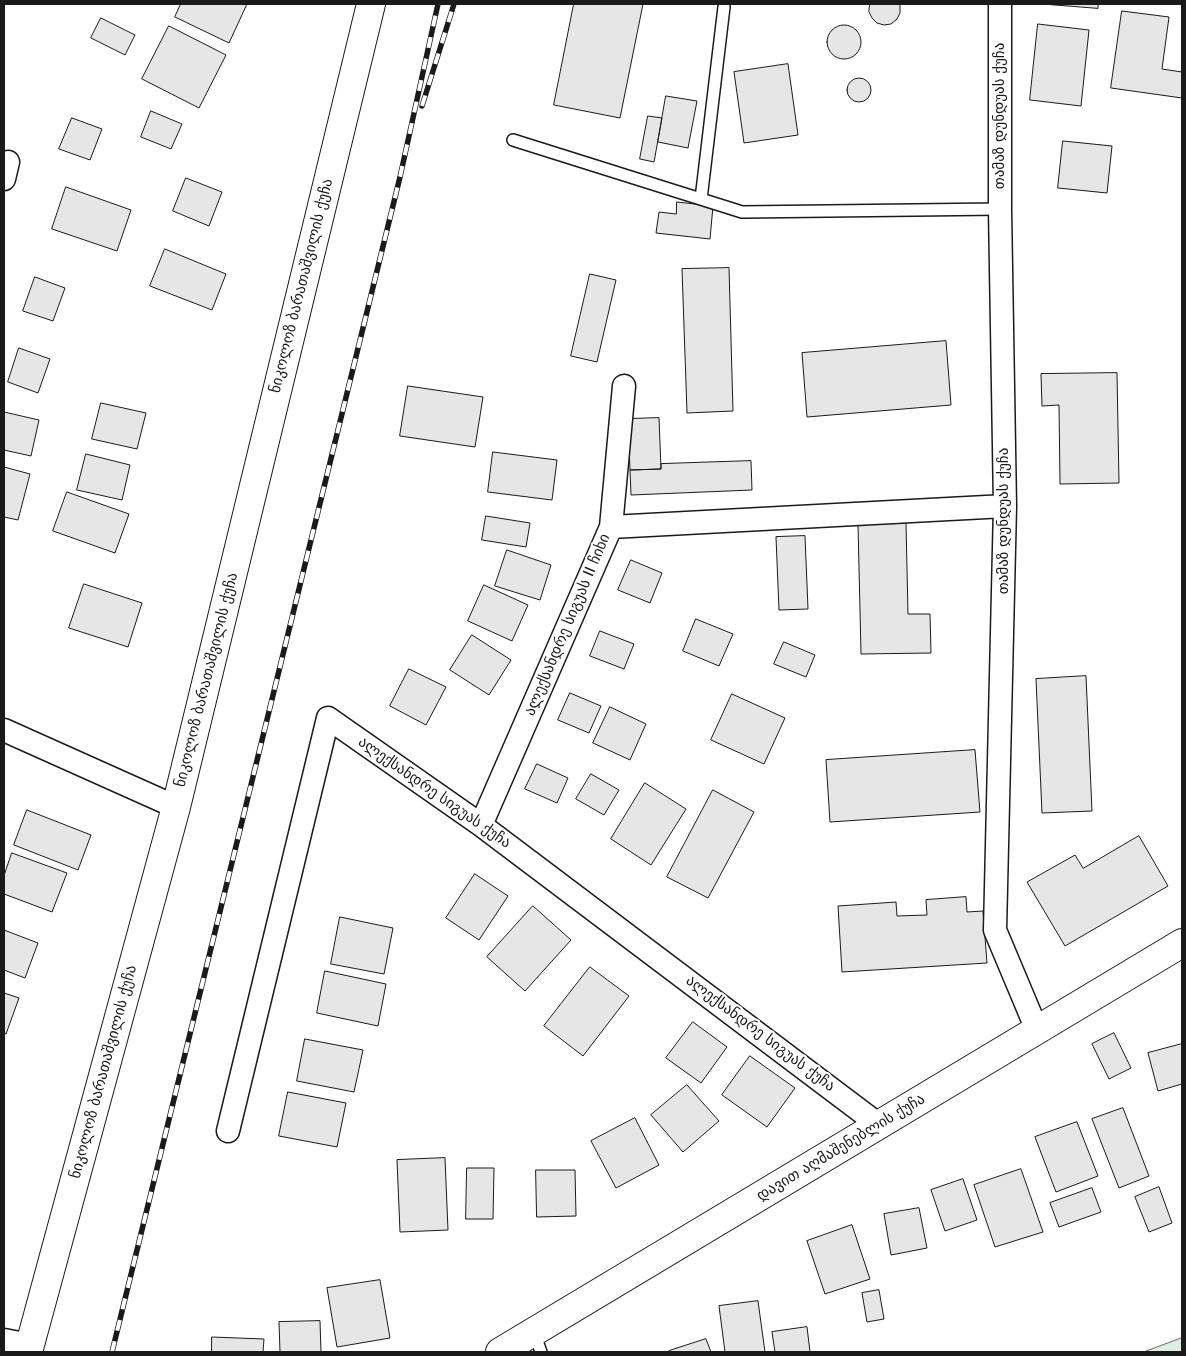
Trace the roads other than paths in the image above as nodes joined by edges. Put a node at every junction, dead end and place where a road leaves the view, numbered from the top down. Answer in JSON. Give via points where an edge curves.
{"nodes":[{"id":1,"x":371,"y":4,"type":"edge"},
{"id":2,"x":1000,"y":4,"type":"edge"},
{"id":3,"x":724,"y":7,"type":"dead end"},
{"id":4,"x":513,"y":140,"type":"dead end"},
{"id":5,"x":701,"y":200,"type":"junction"},
{"id":6,"x":1000,"y":209,"type":"junction"},
{"id":7,"x":624,"y":386,"type":"dead end"},
{"id":8,"x":1005,"y":506,"type":"junction"},
{"id":9,"x":611,"y":527,"type":"junction"},
{"id":10,"x":4,"y":730,"type":"edge"},
{"id":11,"x":176,"y":807,"type":"junction"},
{"id":12,"x":482,"y":825,"type":"junction"},
{"id":13,"x":1182,"y":944,"type":"edge"},
{"id":14,"x":1037,"y":1030,"type":"junction"},
{"id":15,"x":879,"y":1125,"type":"junction"},
{"id":16,"x":228,"y":1131,"type":"dead end"},
{"id":17,"x":537,"y":1342,"type":"edge"},
{"id":18,"x":21,"y":1346,"type":"edge"},
{"id":19,"x":500,"y":1352,"type":"edge"}],
"edges":[{"from":1,"to":11,"type":"street","name":"ნიკოლოზ ბარათაშვილის ქუჩა"},
{"from":2,"to":6,"type":"street","name":"თამაზ დუნდუას ქუჩა"},
{"from":3,"to":5,"type":"lane"},
{"from":4,"to":5,"type":"lane"},
{"from":5,"to":6,"type":"lane","via":[[742,212]]},
{"from":6,"to":8,"type":"street","name":"თამაზ დუნდუას ქუჩა"},
{"from":7,"to":9,"type":"street","name":"ალექსანდრე სიგუას II ჩიხი"},
{"from":8,"to":9,"type":"street"},
{"from":8,"to":14,"type":"street","name":"თამაზ დუნდუას ქუჩა","via":[[995,930]]},
{"from":9,"to":12,"type":"street","name":"ალექსანდრე სიგუას II ჩიხი"},
{"from":10,"to":11,"type":"street"},
{"from":11,"to":18,"type":"street","name":"ნიკოლოზ ბარათაშვილის ქუჩა"},
{"from":12,"to":15,"type":"street","name":"ალექსანდრე სიგუას ქუჩა"},
{"from":12,"to":16,"type":"street","name":"ალექსანდრე სიგუას ქუჩა","via":[[328,718]]},
{"from":13,"to":14,"type":"street","name":"დავით აღმაშენებლის ქუჩა"},
{"from":14,"to":15,"type":"street","name":"დავით აღმაშენებლის ქუჩა"},
{"from":15,"to":17,"type":"street","name":"დავით აღმაშენებლის ქუჩა"},
{"from":17,"to":19,"type":"street","name":"დავით აღმაშენებლის ქუჩა"}]}
